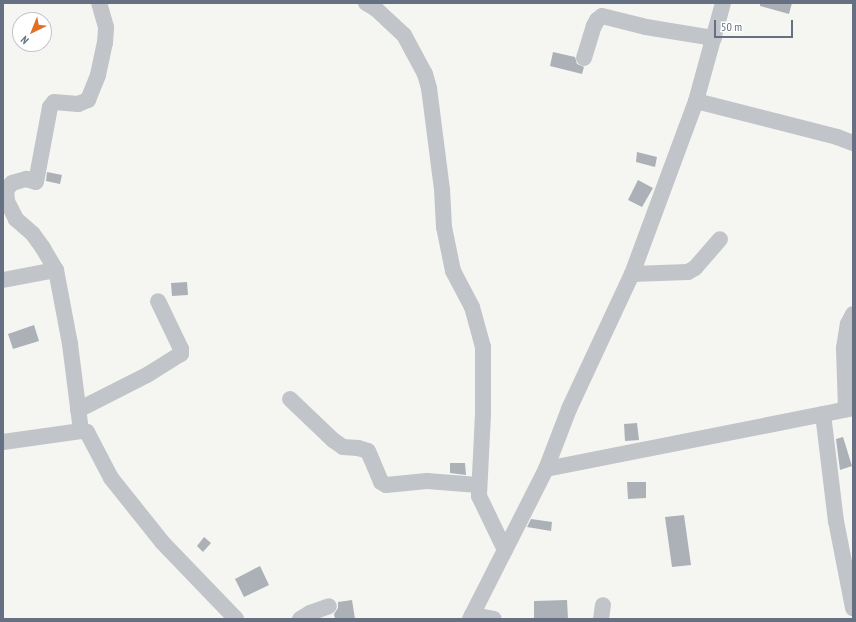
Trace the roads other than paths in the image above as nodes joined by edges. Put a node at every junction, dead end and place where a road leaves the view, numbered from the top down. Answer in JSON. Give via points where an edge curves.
{"nodes":[{"id":1,"x":99,"y":3,"type":"edge"},
{"id":2,"x":366,"y":3,"type":"edge"},
{"id":3,"x":723,"y":3,"type":"edge"},
{"id":4,"x":714,"y":38,"type":"junction"},
{"id":5,"x":584,"y":58,"type":"dead end"},
{"id":6,"x":696,"y":101,"type":"junction"},
{"id":7,"x":853,"y":143,"type":"edge"},
{"id":8,"x":720,"y":239,"type":"dead end"},
{"id":9,"x":56,"y":270,"type":"junction"},
{"id":10,"x":632,"y":274,"type":"junction"},
{"id":11,"x":3,"y":280,"type":"edge"},
{"id":12,"x":158,"y":301,"type":"dead end"},
{"id":13,"x":853,"y":314,"type":"edge"},
{"id":14,"x":290,"y":399,"type":"dead end"},
{"id":15,"x":850,"y":409,"type":"edge"},
{"id":16,"x":78,"y":410,"type":"junction"},
{"id":17,"x":822,"y":414,"type":"junction"},
{"id":18,"x":81,"y":431,"type":"junction"},
{"id":19,"x":3,"y":442,"type":"edge"},
{"id":20,"x":546,"y":469,"type":"junction"},
{"id":21,"x":478,"y":485,"type":"junction"},
{"id":22,"x":505,"y":550,"type":"junction"},
{"id":23,"x":329,"y":606,"type":"dead end"},
{"id":24,"x":853,"y":608,"type":"edge"},
{"id":25,"x":471,"y":617,"type":"edge"},
{"id":26,"x":236,"y":619,"type":"edge"},
{"id":27,"x":300,"y":619,"type":"edge"},
{"id":28,"x":494,"y":619,"type":"edge"}],
"edges":[{"from":1,"to":9,"type":"street","via":[[106,27],[105,43],[98,75],[88,100],[78,104],[54,102],[50,107],[36,182],[26,179],[12,183],[6,190],[7,201],[16,219],[33,234]]},
{"from":2,"to":21,"type":"street","via":[[404,35],[425,74],[429,88],[440,165],[444,227],[453,271],[472,307],[483,347],[483,414]]},
{"from":3,"to":4,"type":"street"},
{"from":4,"to":5,"type":"street","via":[[646,27],[602,16],[594,26]]},
{"from":4,"to":6,"type":"street"},
{"from":6,"to":7,"type":"street"},
{"from":6,"to":10,"type":"street"},
{"from":8,"to":10,"type":"street","via":[[695,268],[688,272]]},
{"from":9,"to":11,"type":"street"},
{"from":9,"to":16,"type":"street","via":[[70,344]]},
{"from":10,"to":20,"type":"street","via":[[569,409]]},
{"from":12,"to":16,"type":"street","via":[[181,354],[147,375]]},
{"from":13,"to":15,"type":"street","via":[[848,324],[844,348]]},
{"from":14,"to":21,"type":"street","via":[[343,447],[368,451],[381,482],[386,485],[427,481]]},
{"from":15,"to":17,"type":"street"},
{"from":16,"to":18,"type":"street"},
{"from":17,"to":20,"type":"street"},
{"from":17,"to":24,"type":"street","via":[[836,521]]},
{"from":18,"to":19,"type":"street"},
{"from":18,"to":26,"type":"street","via":[[87,432],[111,478],[162,542]]},
{"from":20,"to":22,"type":"street"},
{"from":21,"to":22,"type":"street","via":[[479,496]]},
{"from":22,"to":25,"type":"street"},
{"from":23,"to":27,"type":"street"},
{"from":25,"to":28,"type":"street"}]}
